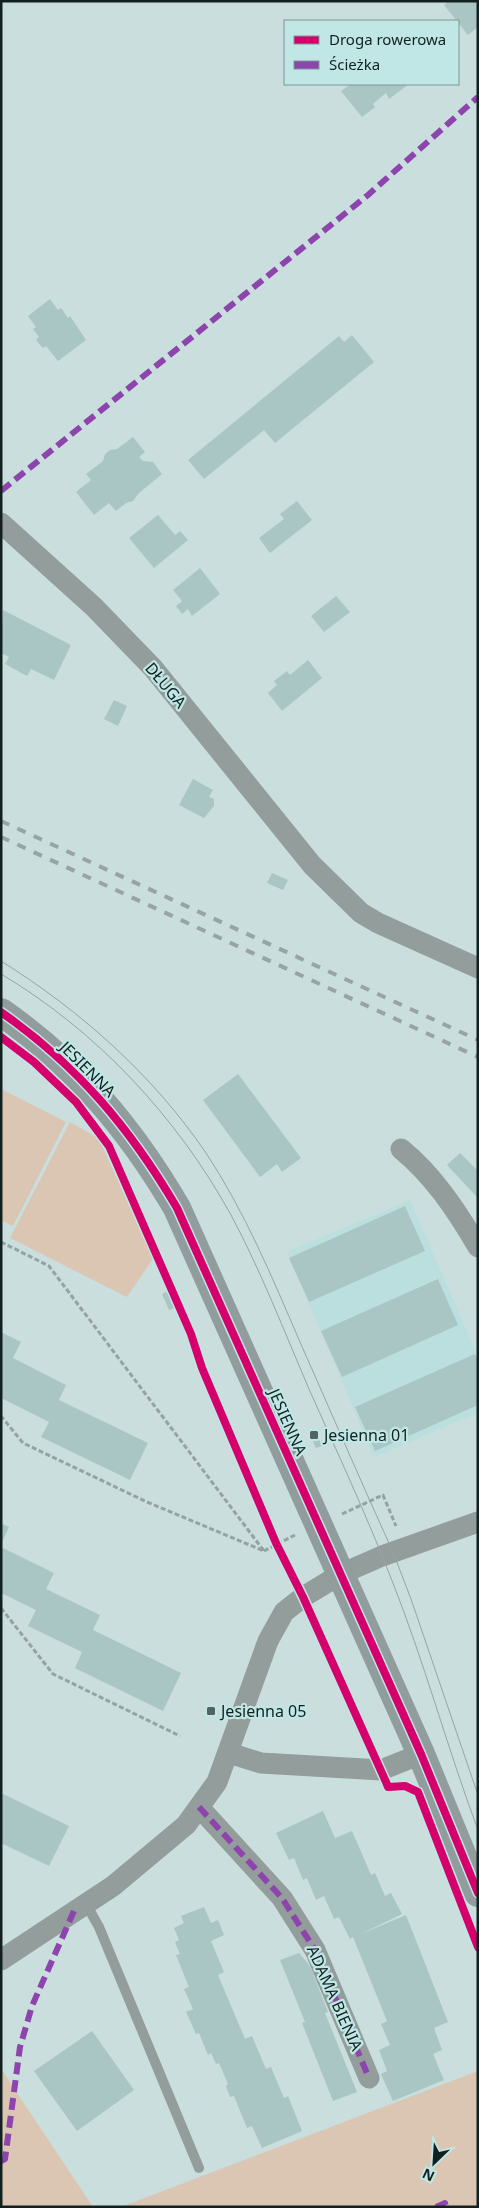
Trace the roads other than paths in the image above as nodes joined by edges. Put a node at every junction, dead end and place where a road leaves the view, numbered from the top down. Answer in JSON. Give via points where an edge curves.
{"nodes":[{"id":1,"x":1,"y":523,"type":"edge"},
{"id":2,"x":478,"y":968,"type":"edge"},
{"id":3,"x":1,"y":1012,"type":"edge"},
{"id":4,"x":401,"y":1149,"type":"dead end"},
{"id":5,"x":478,"y":1247,"type":"edge"},
{"id":6,"x":478,"y":1522,"type":"edge"},
{"id":7,"x":341,"y":1574,"type":"junction"},
{"id":8,"x":229,"y":1753,"type":"junction"},
{"id":9,"x":421,"y":1754,"type":"junction"},
{"id":10,"x":199,"y":1807,"type":"junction"},
{"id":11,"x":478,"y":1893,"type":"edge"},
{"id":12,"x":86,"y":1904,"type":"junction"},
{"id":13,"x":1,"y":1960,"type":"edge"},
{"id":14,"x":370,"y":2078,"type":"dead end"},
{"id":15,"x":199,"y":2168,"type":"dead end"}],
"edges":[{"from":1,"to":2,"type":"street","name":"DŁUGA","via":[[94,607],[153,668],[312,865],[361,913]]},
{"from":3,"to":7,"type":"street","name":"JESIENNA","via":[[64,1061],[125,1128],[150,1163],[195,1245],[214,1294]]},
{"from":4,"to":5,"type":"street","via":[[421,1165],[463,1221]]},
{"from":6,"to":7,"type":"street"},
{"from":7,"to":8,"type":"street","via":[[284,1612],[268,1641]]},
{"from":7,"to":9,"type":"street","name":"JESIENNA"},
{"from":8,"to":9,"type":"street","via":[[261,1763],[381,1770]]},
{"from":8,"to":10,"type":"street","via":[[217,1782]]},
{"from":9,"to":11,"type":"street","name":"JESIENNA"},
{"from":10,"to":12,"type":"street","via":[[186,1825],[113,1886]]},
{"from":10,"to":14,"type":"street","name":"ADAMA BIENIA","via":[[282,1898],[315,1950]]},
{"from":12,"to":13,"type":"street"},
{"from":12,"to":15,"type":"lane","via":[[99,1927]]}]}
